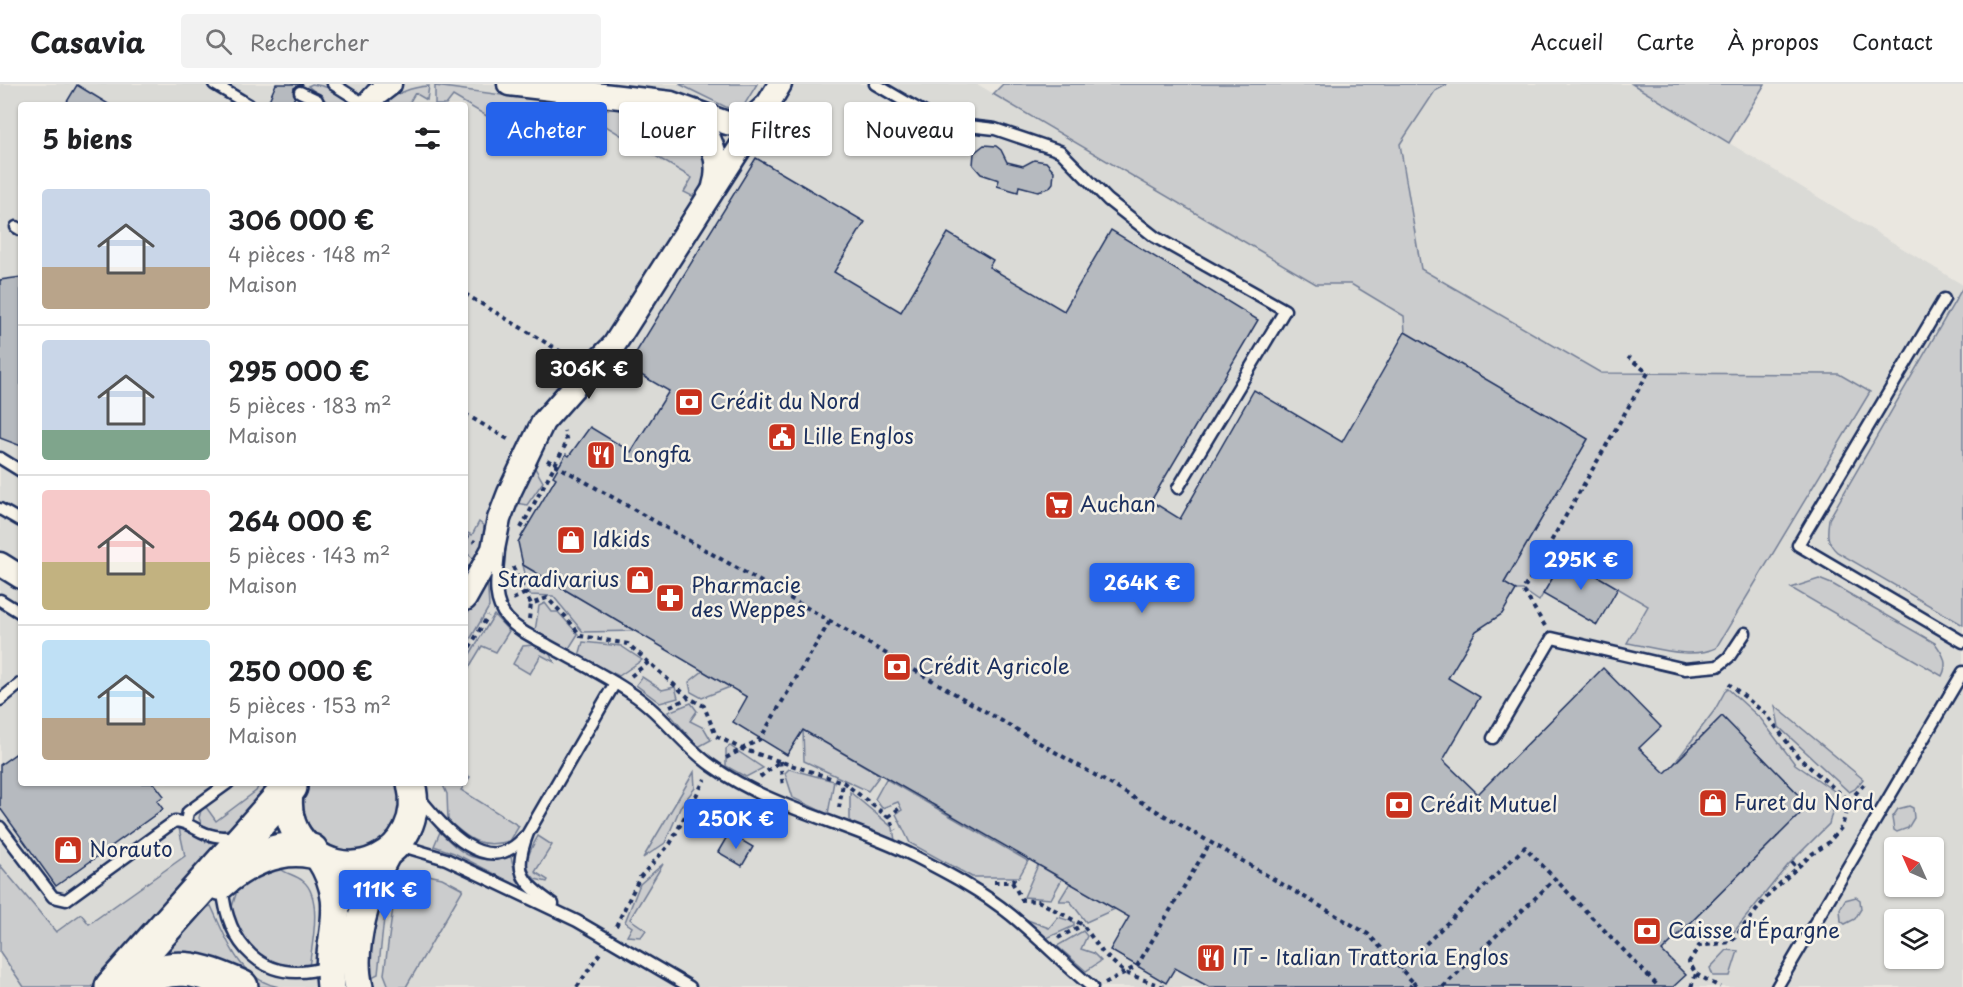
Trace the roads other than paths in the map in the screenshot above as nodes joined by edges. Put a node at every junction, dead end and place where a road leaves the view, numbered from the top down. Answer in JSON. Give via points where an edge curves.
{"nodes":[{"id":1,"x":214,"y":84,"type":"edge"},
{"id":2,"x":333,"y":84,"type":"edge"},
{"id":3,"x":375,"y":84,"type":"edge"},
{"id":4,"x":390,"y":84,"type":"edge"},
{"id":5,"x":509,"y":84,"type":"edge"},
{"id":6,"x":780,"y":84,"type":"edge"},
{"id":7,"x":875,"y":84,"type":"edge"},
{"id":8,"x":300,"y":92,"type":"dead end"},
{"id":9,"x":244,"y":102,"type":"edge"},
{"id":10,"x":318,"y":102,"type":"edge"},
{"id":11,"x":362,"y":102,"type":"edge"},
{"id":12,"x":368,"y":102,"type":"edge"},
{"id":13,"x":370,"y":102,"type":"edge"},
{"id":14,"x":662,"y":102,"type":"edge"},
{"id":15,"x":769,"y":102,"type":"edge"},
{"id":16,"x":714,"y":156,"type":"edge"},
{"id":17,"x":735,"y":156,"type":"edge"},
{"id":18,"x":710,"y":196,"type":"junction"},
{"id":19,"x":1944,"y":299,"type":"dead end"},
{"id":20,"x":0,"y":458,"type":"edge"},
{"id":21,"x":18,"y":469,"type":"edge"},
{"id":22,"x":1178,"y":488,"type":"dead end"},
{"id":23,"x":0,"y":509,"type":"edge"},
{"id":24,"x":18,"y":519,"type":"edge"},
{"id":25,"x":497,"y":529,"type":"junction"},
{"id":26,"x":0,"y":564,"type":"edge"},
{"id":27,"x":18,"y":575,"type":"edge"},
{"id":28,"x":468,"y":594,"type":"edge"},
{"id":29,"x":0,"y":600,"type":"edge"},
{"id":30,"x":18,"y":611,"type":"edge"},
{"id":31,"x":1745,"y":633,"type":"dead end"},
{"id":32,"x":1963,"y":642,"type":"edge"},
{"id":33,"x":1963,"y":672,"type":"edge"},
{"id":34,"x":621,"y":681,"type":"junction"},
{"id":35,"x":18,"y":685,"type":"edge"},
{"id":36,"x":0,"y":700,"type":"edge"},
{"id":37,"x":1493,"y":738,"type":"dead end"},
{"id":38,"x":224,"y":786,"type":"edge"},
{"id":39,"x":290,"y":786,"type":"edge"},
{"id":40,"x":291,"y":786,"type":"edge"},
{"id":41,"x":412,"y":786,"type":"edge"},
{"id":42,"x":186,"y":822,"type":"junction"},
{"id":43,"x":0,"y":827,"type":"edge"},
{"id":44,"x":528,"y":833,"type":"junction"},
{"id":45,"x":243,"y":838,"type":"junction"},
{"id":46,"x":390,"y":851,"type":"junction"},
{"id":47,"x":315,"y":854,"type":"junction"},
{"id":48,"x":222,"y":881,"type":"junction"},
{"id":49,"x":577,"y":921,"type":"junction"},
{"id":50,"x":141,"y":956,"type":"junction"},
{"id":51,"x":331,"y":976,"type":"edge"},
{"id":52,"x":112,"y":987,"type":"edge"},
{"id":53,"x":130,"y":987,"type":"edge"},
{"id":54,"x":241,"y":987,"type":"edge"},
{"id":55,"x":359,"y":987,"type":"edge"},
{"id":56,"x":690,"y":987,"type":"edge"},
{"id":57,"x":1094,"y":987,"type":"edge"},
{"id":58,"x":1777,"y":987,"type":"edge"}],
"edges":[{"from":1,"to":9,"type":"lane"},
{"from":2,"to":11,"type":"lane"},
{"from":3,"to":12,"type":"lane"},
{"from":4,"to":13,"type":"street"},
{"from":5,"to":14,"type":"street"},
{"from":6,"to":15,"type":"street"},
{"from":7,"to":22,"type":"lane","via":[[942,123],[995,129],[1060,151],[1108,200],[1155,237],[1285,310]]},
{"from":8,"to":10,"type":"lane"},
{"from":16,"to":18,"type":"street","via":[[718,173]]},
{"from":17,"to":18,"type":"street"},
{"from":18,"to":25,"type":"street","via":[[614,345],[543,423],[509,493]]},
{"from":19,"to":32,"type":"lane","via":[[1798,545]]},
{"from":20,"to":21,"type":"lane"},
{"from":23,"to":24,"type":"lane"},
{"from":25,"to":28,"type":"street","via":[[493,549]]},
{"from":25,"to":34,"type":"lane","via":[[500,550],[495,583],[498,605],[508,620],[527,634]]},
{"from":26,"to":27,"type":"street"},
{"from":29,"to":30,"type":"lane"},
{"from":31,"to":37,"type":"lane","via":[[1718,666],[1685,669],[1552,638]]},
{"from":33,"to":58,"type":"lane"},
{"from":34,"to":44,"type":"lane"},
{"from":34,"to":57,"type":"lane","via":[[712,766],[760,793],[942,871],[1003,909]]},
{"from":35,"to":36,"type":"lane"},
{"from":38,"to":42,"type":"lane","via":[[188,812]]},
{"from":39,"to":45,"type":"highway"},
{"from":40,"to":47,"type":"street","via":[[291,822],[299,838]]},
{"from":41,"to":44,"type":"lane","via":[[455,837],[481,852],[510,849]]},
{"from":41,"to":46,"type":"street","via":[[410,825]]},
{"from":42,"to":43,"type":"lane","via":[[175,821],[66,900],[53,897]]},
{"from":42,"to":45,"type":"lane","via":[[215,837]]},
{"from":44,"to":49,"type":"lane","via":[[519,863],[528,885]]},
{"from":45,"to":50,"type":"highway"},
{"from":46,"to":47,"type":"street","via":[[369,862],[350,865]]},
{"from":46,"to":49,"type":"lane","via":[[409,848],[446,859]]},
{"from":46,"to":55,"type":"street","via":[[376,873],[364,909],[357,963]]},
{"from":47,"to":48,"type":"highway","via":[[292,850],[260,857]]},
{"from":47,"to":51,"type":"street","via":[[331,875],[335,892]]},
{"from":48,"to":50,"type":"highway"},
{"from":48,"to":51,"type":"lane","via":[[232,934],[255,968],[270,977],[288,980]]},
{"from":49,"to":56,"type":"lane"},
{"from":50,"to":52,"type":"highway"},
{"from":53,"to":54,"type":"highway","via":[[151,974],[180,968],[205,972]]}]}
